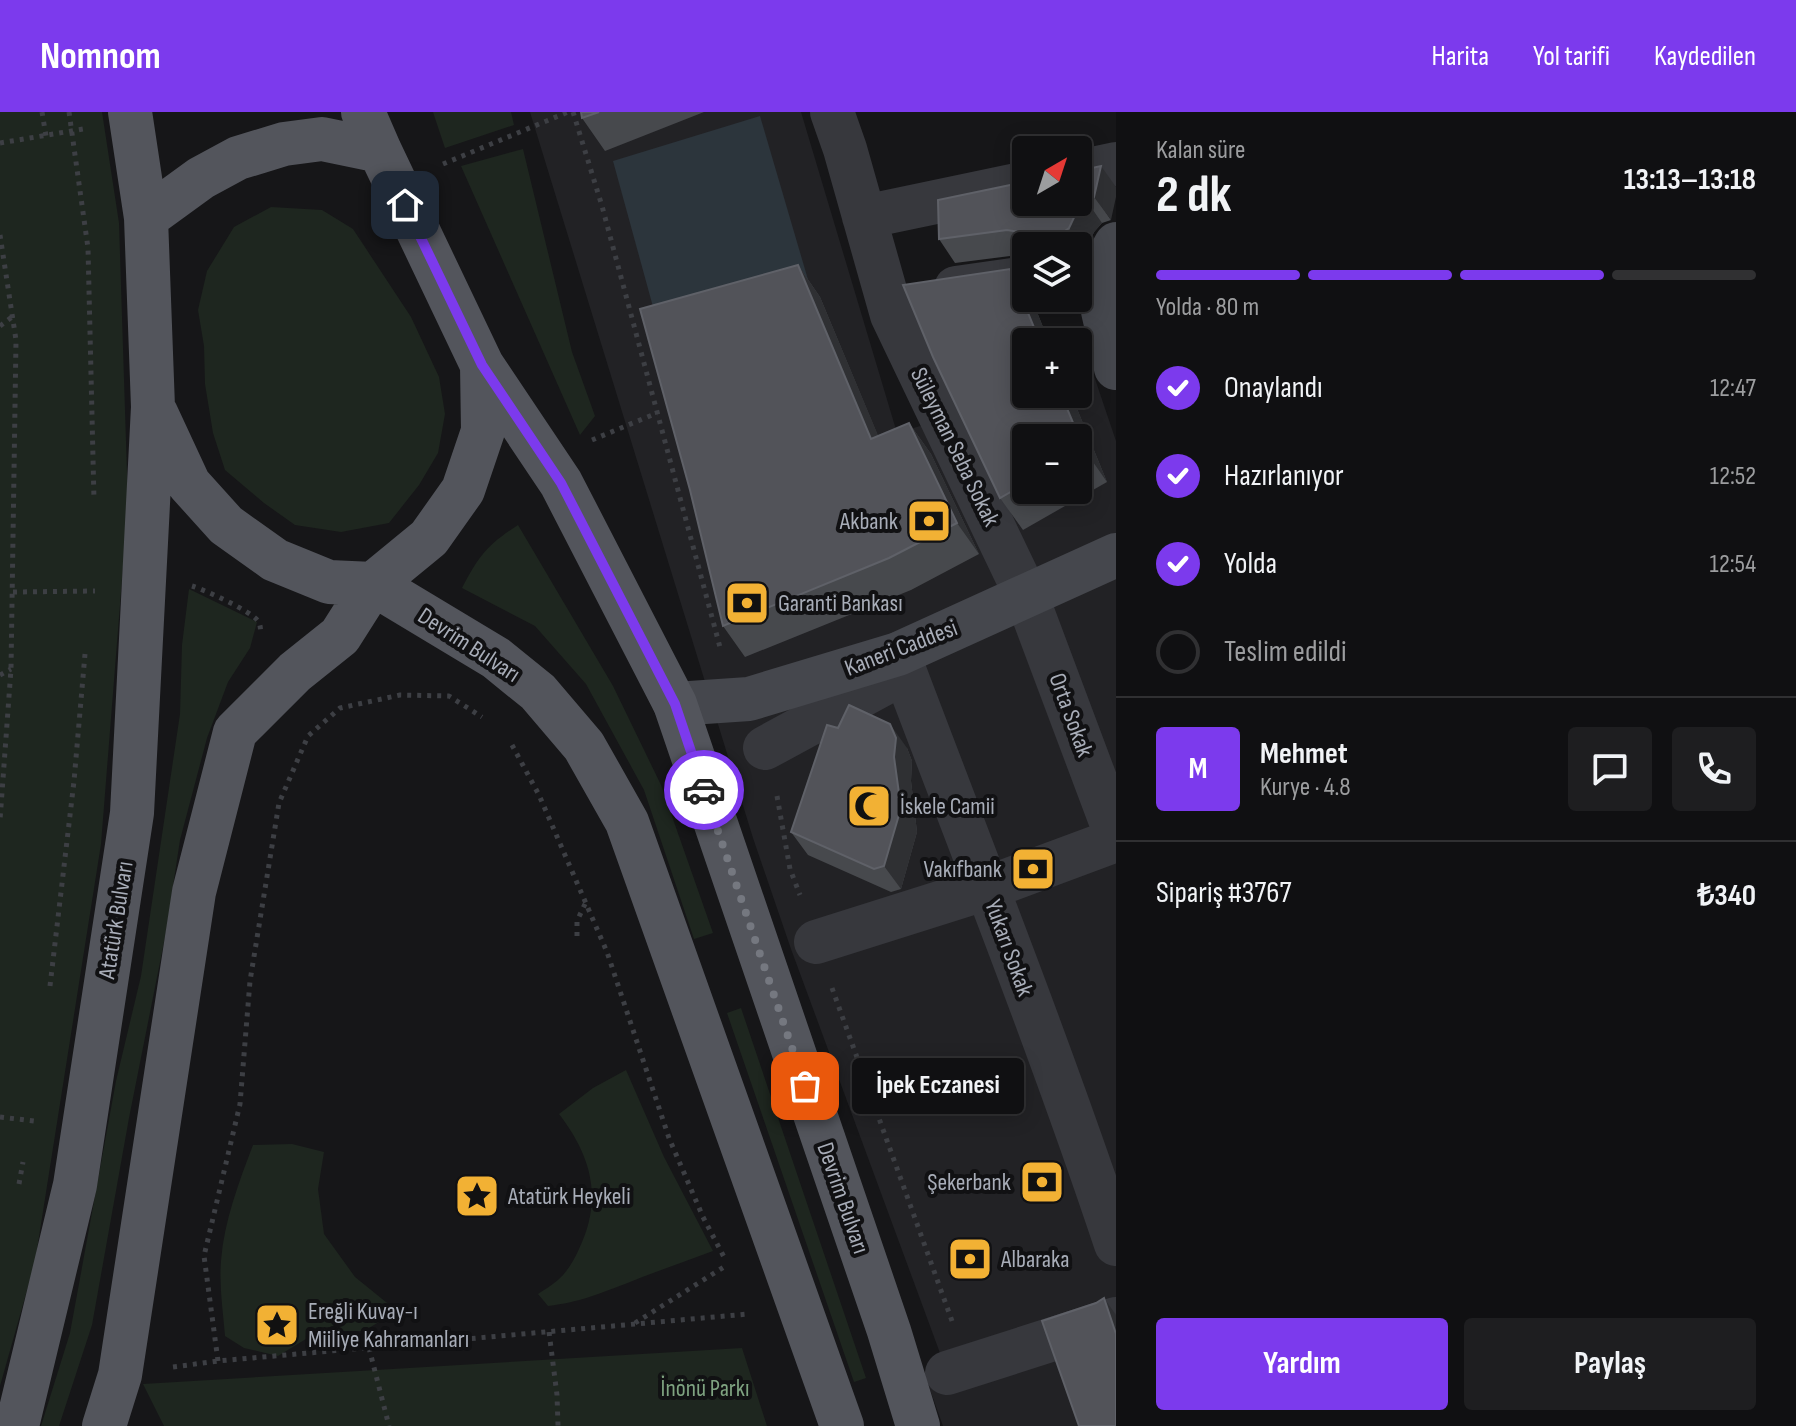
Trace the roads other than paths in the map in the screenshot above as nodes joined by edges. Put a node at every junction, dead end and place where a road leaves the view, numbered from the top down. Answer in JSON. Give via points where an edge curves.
{"nodes":[{"id":1,"x":363,"y":112,"type":"edge"},
{"id":2,"x":832,"y":112,"type":"edge"},
{"id":3,"x":113,"y":120,"type":"edge"},
{"id":4,"x":380,"y":151,"type":"junction"},
{"id":5,"x":1116,"y":164,"type":"edge"},
{"id":6,"x":1092,"y":169,"type":"edge"},
{"id":7,"x":1012,"y":186,"type":"edge"},
{"id":8,"x":864,"y":217,"type":"junction"},
{"id":9,"x":146,"y":218,"type":"junction"},
{"id":10,"x":1116,"y":244,"type":"edge"},
{"id":11,"x":1012,"y":280,"type":"edge"},
{"id":12,"x":887,"y":298,"type":"junction"},
{"id":13,"x":482,"y":365,"type":"junction"},
{"id":14,"x":1116,"y":368,"type":"edge"},
{"id":15,"x":153,"y":407,"type":"junction"},
{"id":16,"x":1116,"y":555,"type":"edge"},
{"id":17,"x":373,"y":584,"type":"junction"},
{"id":18,"x":1026,"y":595,"type":"junction"},
{"id":19,"x":902,"y":663,"type":"junction"},
{"id":20,"x":675,"y":704,"type":"junction"},
{"id":21,"x":765,"y":748,"type":"road end"},
{"id":22,"x":1116,"y":838,"type":"edge"},
{"id":23,"x":987,"y":888,"type":"junction"},
{"id":24,"x":816,"y":942,"type":"road end"},
{"id":25,"x":1106,"y":1184,"type":"edge"},
{"id":26,"x":1116,"y":1244,"type":"edge"},
{"id":27,"x":1116,"y":1319,"type":"edge"},
{"id":28,"x":947,"y":1373,"type":"road end"},
{"id":29,"x":17,"y":1426,"type":"edge"},
{"id":30,"x":104,"y":1426,"type":"edge"},
{"id":31,"x":842,"y":1426,"type":"edge"},
{"id":32,"x":918,"y":1426,"type":"edge"}],
"edges":[{"from":1,"to":4,"type":"main road"},
{"from":2,"to":8,"type":"street","name":"Süleyman Seba Sokak"},
{"from":3,"to":9,"type":"main road","name":"Atatürk Bulvarı"},
{"from":4,"to":9,"type":"main road","via":[[322,139],[284,144],[238,158]]},
{"from":4,"to":13,"type":"main road"},
{"from":5,"to":6,"type":"street"},
{"from":7,"to":8,"type":"street"},
{"from":8,"to":12,"type":"street","name":"Süleyman Seba Sokak"},
{"from":9,"to":15,"type":"main road","name":"Atatürk Bulvarı"},
{"from":10,"to":14,"type":"street","via":[[1103,311]]},
{"from":11,"to":12,"type":"street"},
{"from":12,"to":18,"type":"street","name":"Süleyman Seba Sokak"},
{"from":13,"to":17,"type":"main road","via":[[483,431],[463,490],[429,538]]},
{"from":13,"to":20,"type":"main road","name":"Devrim Bulvarı","via":[[561,483]]},
{"from":15,"to":17,"type":"main road","name":"Atatürk Bulvarı","via":[[189,484],[226,525],[275,560],[329,582]]},
{"from":15,"to":29,"type":"main road","name":"Atatürk Bulvarı","via":[[132,813],[75,1185]]},
{"from":16,"to":18,"type":"street","name":"Kaneri Caddesi"},
{"from":17,"to":30,"type":"main road","via":[[340,636],[235,732],[194,892],[120,1375]]},
{"from":17,"to":31,"type":"main road","name":"Devrim Bulvarı","via":[[496,658],[538,692],[584,746],[627,822]]},
{"from":18,"to":19,"type":"street","name":"Kaneri Caddesi"},
{"from":18,"to":22,"type":"street","name":"Orta Sokak"},
{"from":19,"to":20,"type":"street","name":"Kaneri Caddesi","via":[[749,699]]},
{"from":19,"to":21,"type":"street"},
{"from":19,"to":23,"type":"street","name":"Yukarı Sokak"},
{"from":20,"to":32,"type":"main road","name":"Devrim Bulvarı"},
{"from":22,"to":23,"type":"street"},
{"from":23,"to":24,"type":"street"},
{"from":23,"to":25,"type":"street","name":"Yukarı Sokak"},
{"from":25,"to":26,"type":"street","name":"Yukarı Sokak"},
{"from":27,"to":28,"type":"street"}]}
